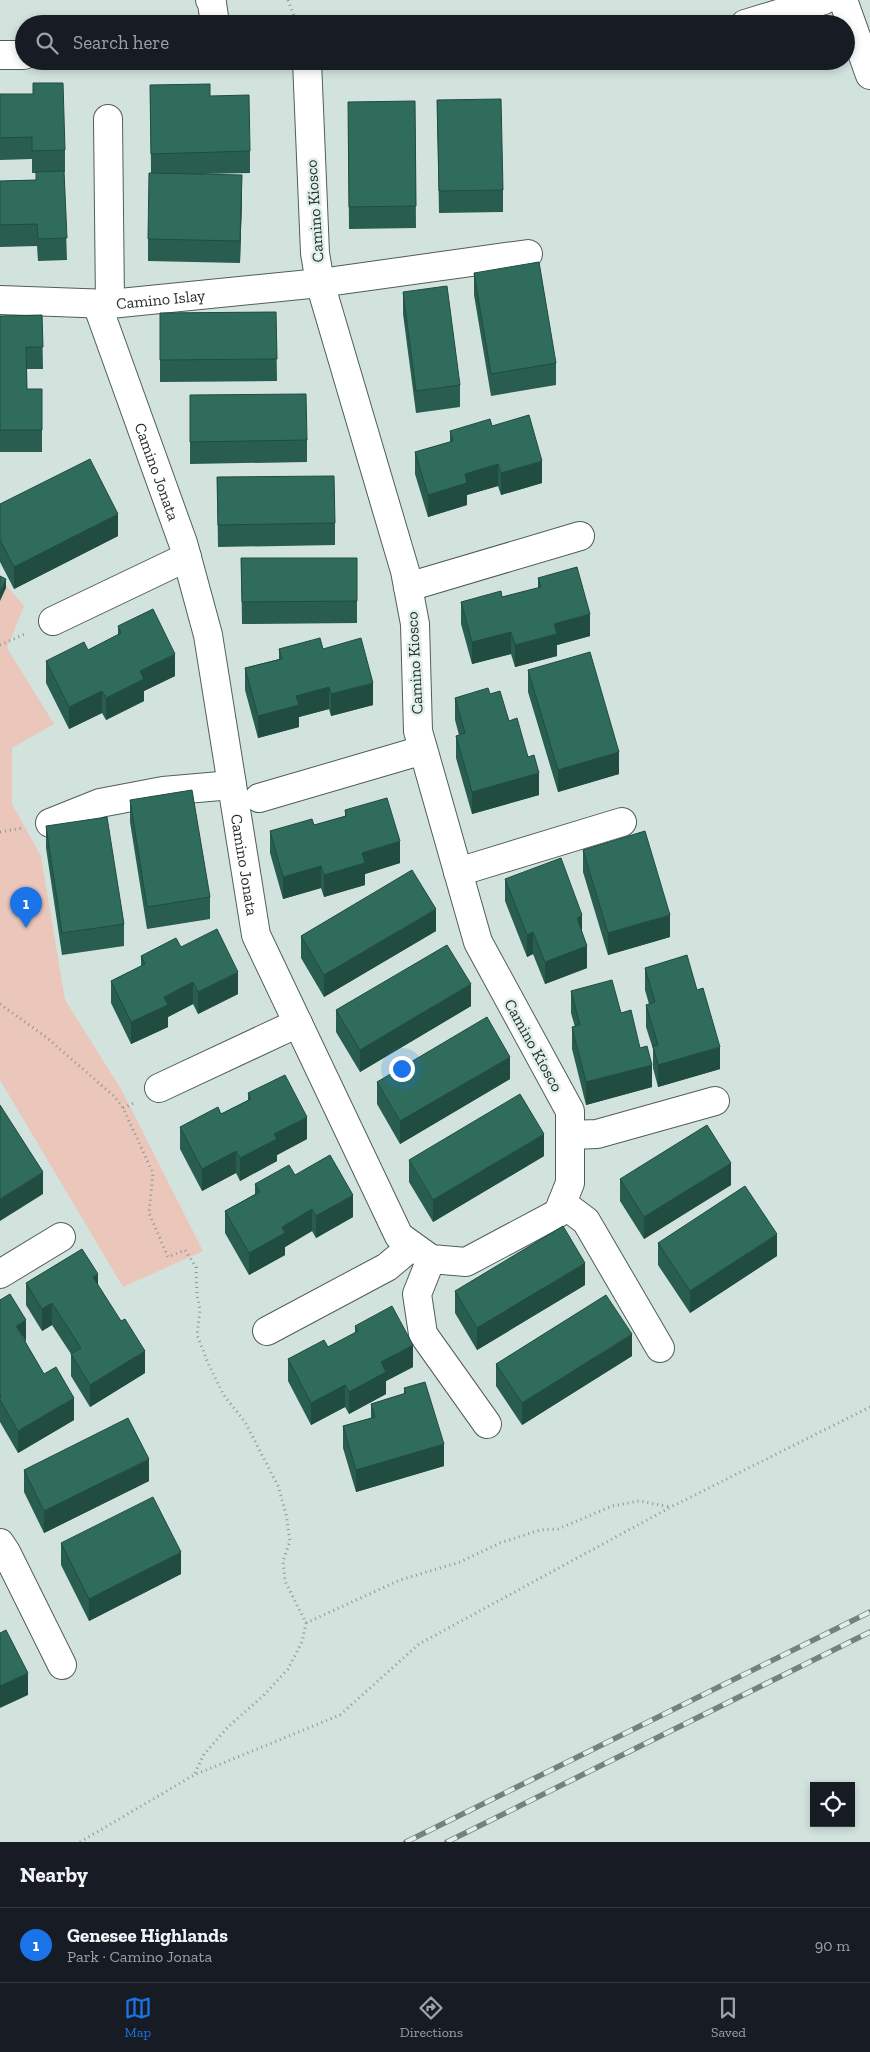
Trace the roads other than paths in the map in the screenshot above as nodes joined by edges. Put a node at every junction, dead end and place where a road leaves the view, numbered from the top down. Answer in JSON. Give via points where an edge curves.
{"nodes":[{"id":1,"x":210,"y":0,"type":"edge"},
{"id":2,"x":824,"y":0,"type":"edge"},
{"id":3,"x":843,"y":0,"type":"edge"},
{"id":4,"x":214,"y":15,"type":"edge"},
{"id":5,"x":775,"y":15,"type":"edge"},
{"id":6,"x":848,"y":15,"type":"edge"},
{"id":7,"x":855,"y":33,"type":"edge"},
{"id":8,"x":0,"y":55,"type":"edge"},
{"id":9,"x":15,"y":55,"type":"edge"},
{"id":10,"x":307,"y":70,"type":"edge"},
{"id":11,"x":870,"y":75,"type":"edge"},
{"id":12,"x":108,"y":119,"type":"dead end"},
{"id":13,"x":528,"y":254,"type":"dead end"},
{"id":14,"x":320,"y":283,"type":"junction"},
{"id":15,"x":0,"y":300,"type":"edge"},
{"id":16,"x":104,"y":304,"type":"junction"},
{"id":17,"x":580,"y":536,"type":"dead end"},
{"id":18,"x":187,"y":557,"type":"junction"},
{"id":19,"x":408,"y":587,"type":"junction"},
{"id":20,"x":53,"y":621,"type":"dead end"},
{"id":21,"x":423,"y":750,"type":"junction"},
{"id":22,"x":232,"y":785,"type":"junction"},
{"id":23,"x":259,"y":798,"type":"dead end"},
{"id":24,"x":622,"y":822,"type":"dead end"},
{"id":25,"x":50,"y":823,"type":"edge"},
{"id":26,"x":458,"y":872,"type":"junction"},
{"id":27,"x":298,"y":1023,"type":"junction"},
{"id":28,"x":159,"y":1088,"type":"dead end"},
{"id":29,"x":715,"y":1101,"type":"dead end"},
{"id":30,"x":570,"y":1135,"type":"junction"},
{"id":31,"x":560,"y":1208,"type":"junction"},
{"id":32,"x":61,"y":1237,"type":"dead end"},
{"id":33,"x":422,"y":1252,"type":"junction"},
{"id":34,"x":0,"y":1274,"type":"edge"},
{"id":35,"x":267,"y":1330,"type":"dead end"},
{"id":36,"x":660,"y":1348,"type":"dead end"},
{"id":37,"x":487,"y":1424,"type":"dead end"},
{"id":38,"x":0,"y":1543,"type":"edge"},
{"id":39,"x":62,"y":1665,"type":"dead end"}],
"edges":[{"from":1,"to":4,"type":"street"},
{"from":2,"to":5,"type":"street"},
{"from":3,"to":6,"type":"street"},
{"from":7,"to":11,"type":"street"},
{"from":8,"to":9,"type":"street"},
{"from":10,"to":14,"type":"street","name":"Camino Kiosco","via":[[315,253]]},
{"from":12,"to":16,"type":"street","name":"Camino Jonata"},
{"from":13,"to":14,"type":"street","name":"Camino Islay"},
{"from":14,"to":16,"type":"street","name":"Camino Islay"},
{"from":14,"to":19,"type":"street","name":"Camino Kiosco"},
{"from":15,"to":16,"type":"street","name":"Camino Islay"},
{"from":16,"to":18,"type":"street","name":"Camino Jonata"},
{"from":17,"to":19,"type":"street"},
{"from":18,"to":20,"type":"street"},
{"from":18,"to":22,"type":"street","name":"Camino Jonata","via":[[208,635]]},
{"from":19,"to":21,"type":"street","name":"Camino Kiosco","via":[[415,624],[418,731]]},
{"from":21,"to":23,"type":"street"},
{"from":21,"to":26,"type":"street","name":"Camino Kiosco"},
{"from":22,"to":25,"type":"street","via":[[163,791],[100,804]]},
{"from":22,"to":27,"type":"street","name":"Camino Jonata","via":[[256,935]]},
{"from":24,"to":26,"type":"street"},
{"from":26,"to":30,"type":"street","name":"Camino Kiosco","via":[[478,942],[570,1111]]},
{"from":27,"to":28,"type":"street"},
{"from":27,"to":33,"type":"street","name":"Camino Jonata","via":[[399,1236]]},
{"from":29,"to":30,"type":"street","via":[[597,1134]]},
{"from":30,"to":31,"type":"street","name":"Camino Kiosco","via":[[570,1183]]},
{"from":31,"to":33,"type":"street","via":[[466,1262]]},
{"from":31,"to":36,"type":"street","via":[[586,1220]]},
{"from":32,"to":34,"type":"street"},
{"from":33,"to":35,"type":"street"},
{"from":33,"to":37,"type":"street","via":[[418,1294],[423,1334]]},
{"from":38,"to":39,"type":"street"}]}
